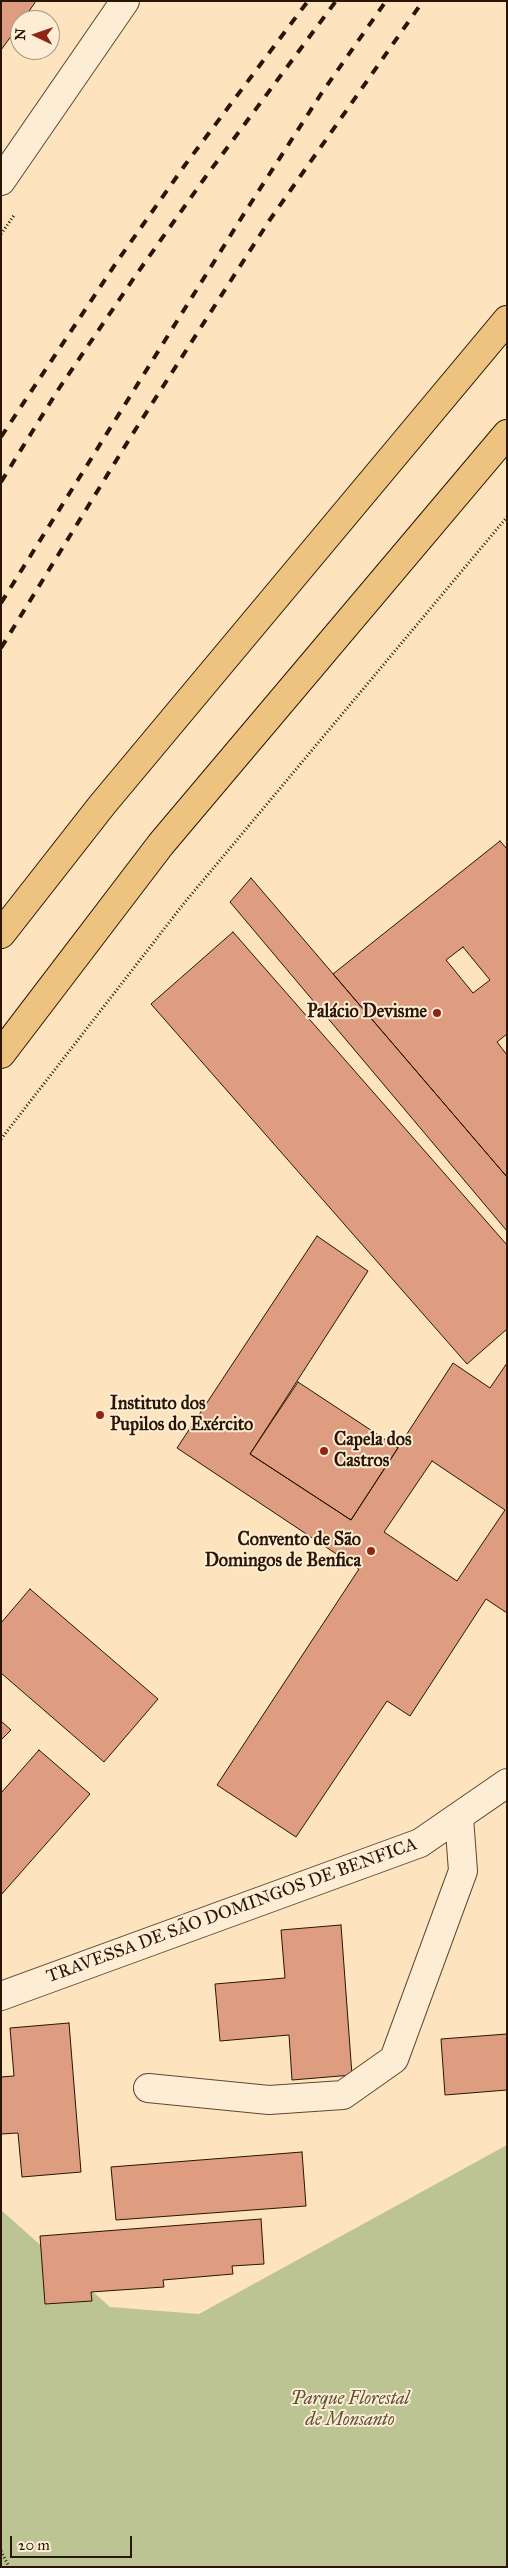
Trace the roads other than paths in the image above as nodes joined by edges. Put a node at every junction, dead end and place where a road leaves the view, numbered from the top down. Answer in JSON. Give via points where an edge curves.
{"nodes":[{"id":1,"x":125,"y":1,"type":"edge"},
{"id":2,"x":1,"y":181,"type":"edge"},
{"id":3,"x":507,"y":320,"type":"edge"},
{"id":4,"x":507,"y":434,"type":"edge"},
{"id":5,"x":1,"y":934,"type":"edge"},
{"id":6,"x":1,"y":1054,"type":"edge"},
{"id":7,"x":507,"y":1783,"type":"edge"},
{"id":8,"x":459,"y":1818,"type":"junction"},
{"id":9,"x":1,"y":1996,"type":"edge"},
{"id":10,"x":148,"y":2088,"type":"dead end"}],
"edges":[{"from":1,"to":2,"type":"street"},
{"from":3,"to":5,"type":"highway","via":[[108,797]]},
{"from":4,"to":6,"type":"highway","via":[[161,844]]},
{"from":7,"to":8,"type":"street","name":"TRAVESSA DE SÃO DOMINGOS DE BENFICA"},
{"from":8,"to":9,"type":"street","name":"TRAVESSA DE SÃO DOMINGOS DE BENFICA","via":[[420,1843]]},
{"from":8,"to":10,"type":"street","via":[[463,1870],[394,2059],[343,2094],[269,2100]]}]}
